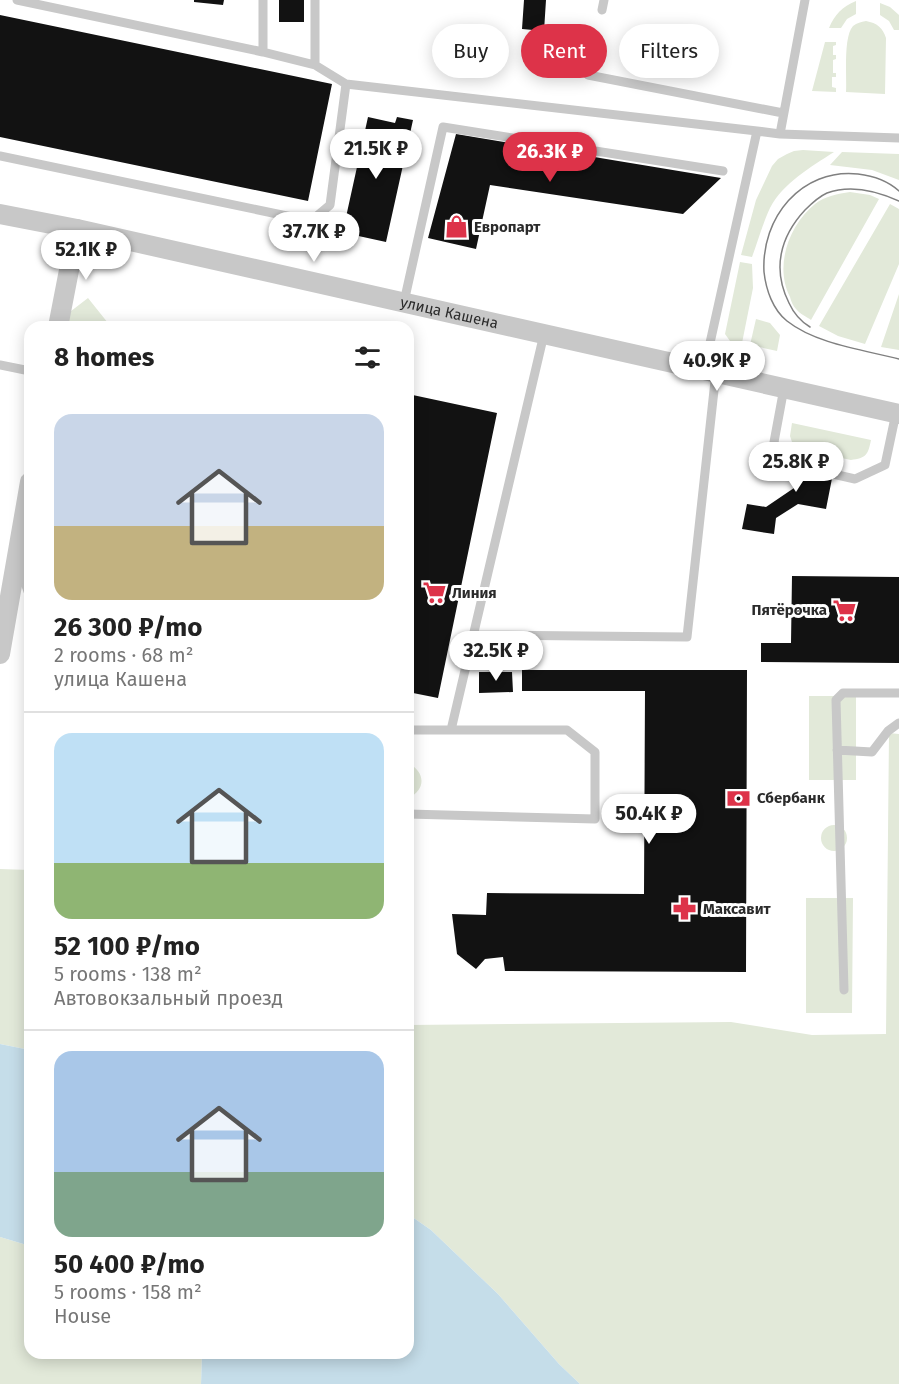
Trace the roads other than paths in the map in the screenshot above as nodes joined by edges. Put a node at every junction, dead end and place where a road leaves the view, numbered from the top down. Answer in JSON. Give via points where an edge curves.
{"nodes":[{"id":1,"x":17,"y":0,"type":"edge"},
{"id":2,"x":263,"y":0,"type":"edge"},
{"id":3,"x":315,"y":0,"type":"edge"},
{"id":4,"x":805,"y":0,"type":"edge"},
{"id":5,"x":263,"y":52,"type":"junction"},
{"id":6,"x":315,"y":65,"type":"junction"},
{"id":7,"x":603,"y":78,"type":"edge"},
{"id":8,"x":346,"y":84,"type":"junction"},
{"id":9,"x":783,"y":113,"type":"junction"},
{"id":10,"x":757,"y":131,"type":"junction"},
{"id":11,"x":780,"y":134,"type":"junction"},
{"id":12,"x":899,"y":138,"type":"edge"},
{"id":13,"x":0,"y":156,"type":"edge"},
{"id":14,"x":723,"y":171,"type":"dead end"},
{"id":15,"x":0,"y":214,"type":"edge"},
{"id":16,"x":76,"y":229,"type":"junction"},
{"id":17,"x":404,"y":303,"type":"junction"},
{"id":18,"x":59,"y":321,"type":"edge"},
{"id":19,"x":544,"y":334,"type":"junction"},
{"id":20,"x":0,"y":365,"type":"edge"},
{"id":21,"x":24,"y":370,"type":"edge"},
{"id":22,"x":710,"y":371,"type":"junction"},
{"id":23,"x":784,"y":388,"type":"junction"},
{"id":24,"x":897,"y":413,"type":"edge"},
{"id":25,"x":798,"y":467,"type":"dead end"},
{"id":26,"x":833,"y":474,"type":"dead end"},
{"id":27,"x":24,"y":515,"type":"edge"},
{"id":28,"x":16,"y":558,"type":"junction"},
{"id":29,"x":24,"y":580,"type":"edge"},
{"id":30,"x":473,"y":635,"type":"junction"},
{"id":31,"x":0,"y":654,"type":"edge"},
{"id":32,"x":899,"y":693,"type":"edge"},
{"id":33,"x":899,"y":723,"type":"edge"},
{"id":34,"x":414,"y":730,"type":"edge"},
{"id":35,"x":451,"y":730,"type":"junction"},
{"id":36,"x":837,"y":750,"type":"junction"},
{"id":37,"x":414,"y":814,"type":"edge"},
{"id":38,"x":844,"y":990,"type":"dead end"}],
"edges":[{"from":1,"to":5,"type":"lane"},
{"from":2,"to":5,"type":"lane"},
{"from":3,"to":6,"type":"lane"},
{"from":4,"to":9,"type":"lane"},
{"from":5,"to":6,"type":"lane"},
{"from":6,"to":8,"type":"lane"},
{"from":7,"to":9,"type":"lane"},
{"from":8,"to":10,"type":"lane"},
{"from":8,"to":13,"type":"lane","via":[[330,205],[311,221]]},
{"from":9,"to":11,"type":"lane"},
{"from":10,"to":11,"type":"lane"},
{"from":10,"to":22,"type":"lane"},
{"from":11,"to":12,"type":"lane"},
{"from":14,"to":17,"type":"lane","via":[[442,128]]},
{"from":15,"to":16,"type":"street","name":"улица Кашена"},
{"from":16,"to":17,"type":"street","name":"улица Кашена"},
{"from":16,"to":18,"type":"street"},
{"from":17,"to":19,"type":"street","name":"улица Кашена"},
{"from":19,"to":22,"type":"street","name":"улица Кашена"},
{"from":19,"to":30,"type":"lane"},
{"from":20,"to":21,"type":"lane"},
{"from":22,"to":23,"type":"street","name":"улица Кашена"},
{"from":22,"to":30,"type":"lane","via":[[687,637]]},
{"from":23,"to":24,"type":"street","name":"улица Кашена"},
{"from":23,"to":25,"type":"lane","via":[[774,442],[785,464]]},
{"from":24,"to":26,"type":"lane","via":[[885,465],[855,479]]},
{"from":27,"to":28,"type":"street"},
{"from":28,"to":29,"type":"lane"},
{"from":28,"to":31,"type":"street"},
{"from":30,"to":35,"type":"lane"},
{"from":32,"to":36,"type":"lane","via":[[843,693],[836,700]]},
{"from":33,"to":36,"type":"lane","via":[[872,752]]},
{"from":34,"to":35,"type":"lane"},
{"from":35,"to":37,"type":"lane","via":[[567,730],[595,752],[595,819]]},
{"from":36,"to":38,"type":"lane"}]}
